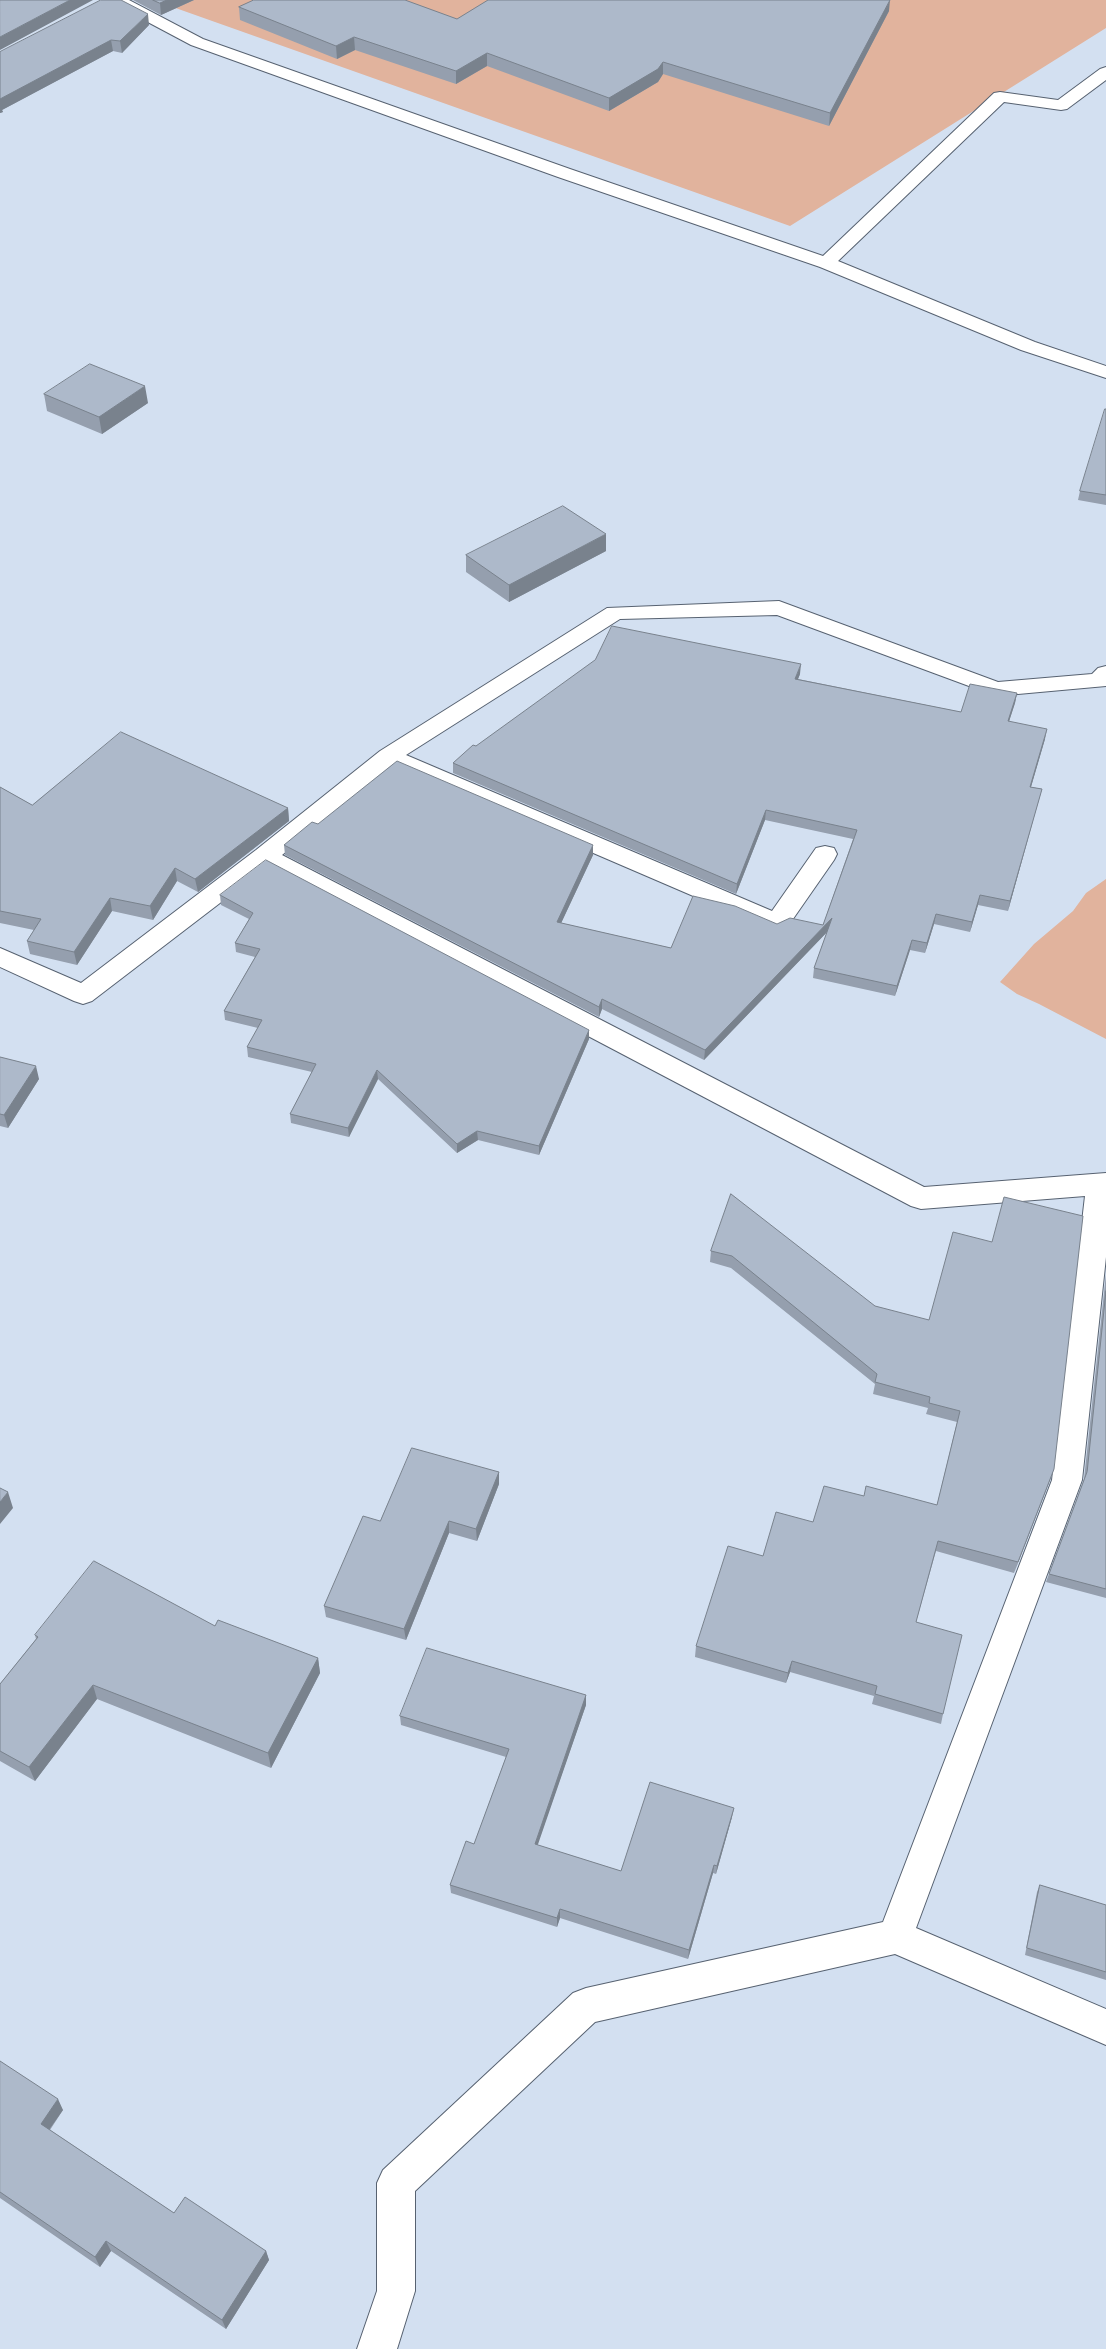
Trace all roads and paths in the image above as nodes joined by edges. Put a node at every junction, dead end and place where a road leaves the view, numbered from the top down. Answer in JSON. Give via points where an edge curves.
{"nodes":[{"id":1,"x":109,"y":2,"type":"edge"},
{"id":2,"x":1106,"y":72,"type":"edge"},
{"id":3,"x":826,"y":263,"type":"junction"},
{"id":4,"x":1106,"y":372,"type":"edge"},
{"id":5,"x":1106,"y":673,"type":"edge"},
{"id":6,"x":388,"y":756,"type":"junction"},
{"id":7,"x":825,"y":854,"type":"dead end"},
{"id":8,"x":265,"y":856,"type":"junction"},
{"id":9,"x":0,"y":957,"type":"edge"},
{"id":10,"x":1103,"y":1184,"type":"edge"},
{"id":11,"x":895,"y":1937,"type":"junction"},
{"id":12,"x":1106,"y":2027,"type":"edge"},
{"id":13,"x":377,"y":2349,"type":"edge"}],
"edges":[{"from":1,"to":3,"type":"street","via":[[197,42]]},
{"from":2,"to":3,"type":"street","via":[[1061,105],[1000,97]]},
{"from":3,"to":4,"type":"street","via":[[1028,346]]},
{"from":5,"to":6,"type":"street","via":[[1098,681],[996,689],[780,608],[615,613]]},
{"from":6,"to":7,"type":"street","via":[[777,923]]},
{"from":6,"to":8,"type":"street"},
{"from":8,"to":9,"type":"street","via":[[83,995]]},
{"from":8,"to":10,"type":"street","via":[[922,1198]]},
{"from":10,"to":11,"type":"street","via":[[1067,1480]]},
{"from":11,"to":12,"type":"street"},
{"from":11,"to":13,"type":"street","via":[[586,2006],[396,2184],[396,2292]]}]}
